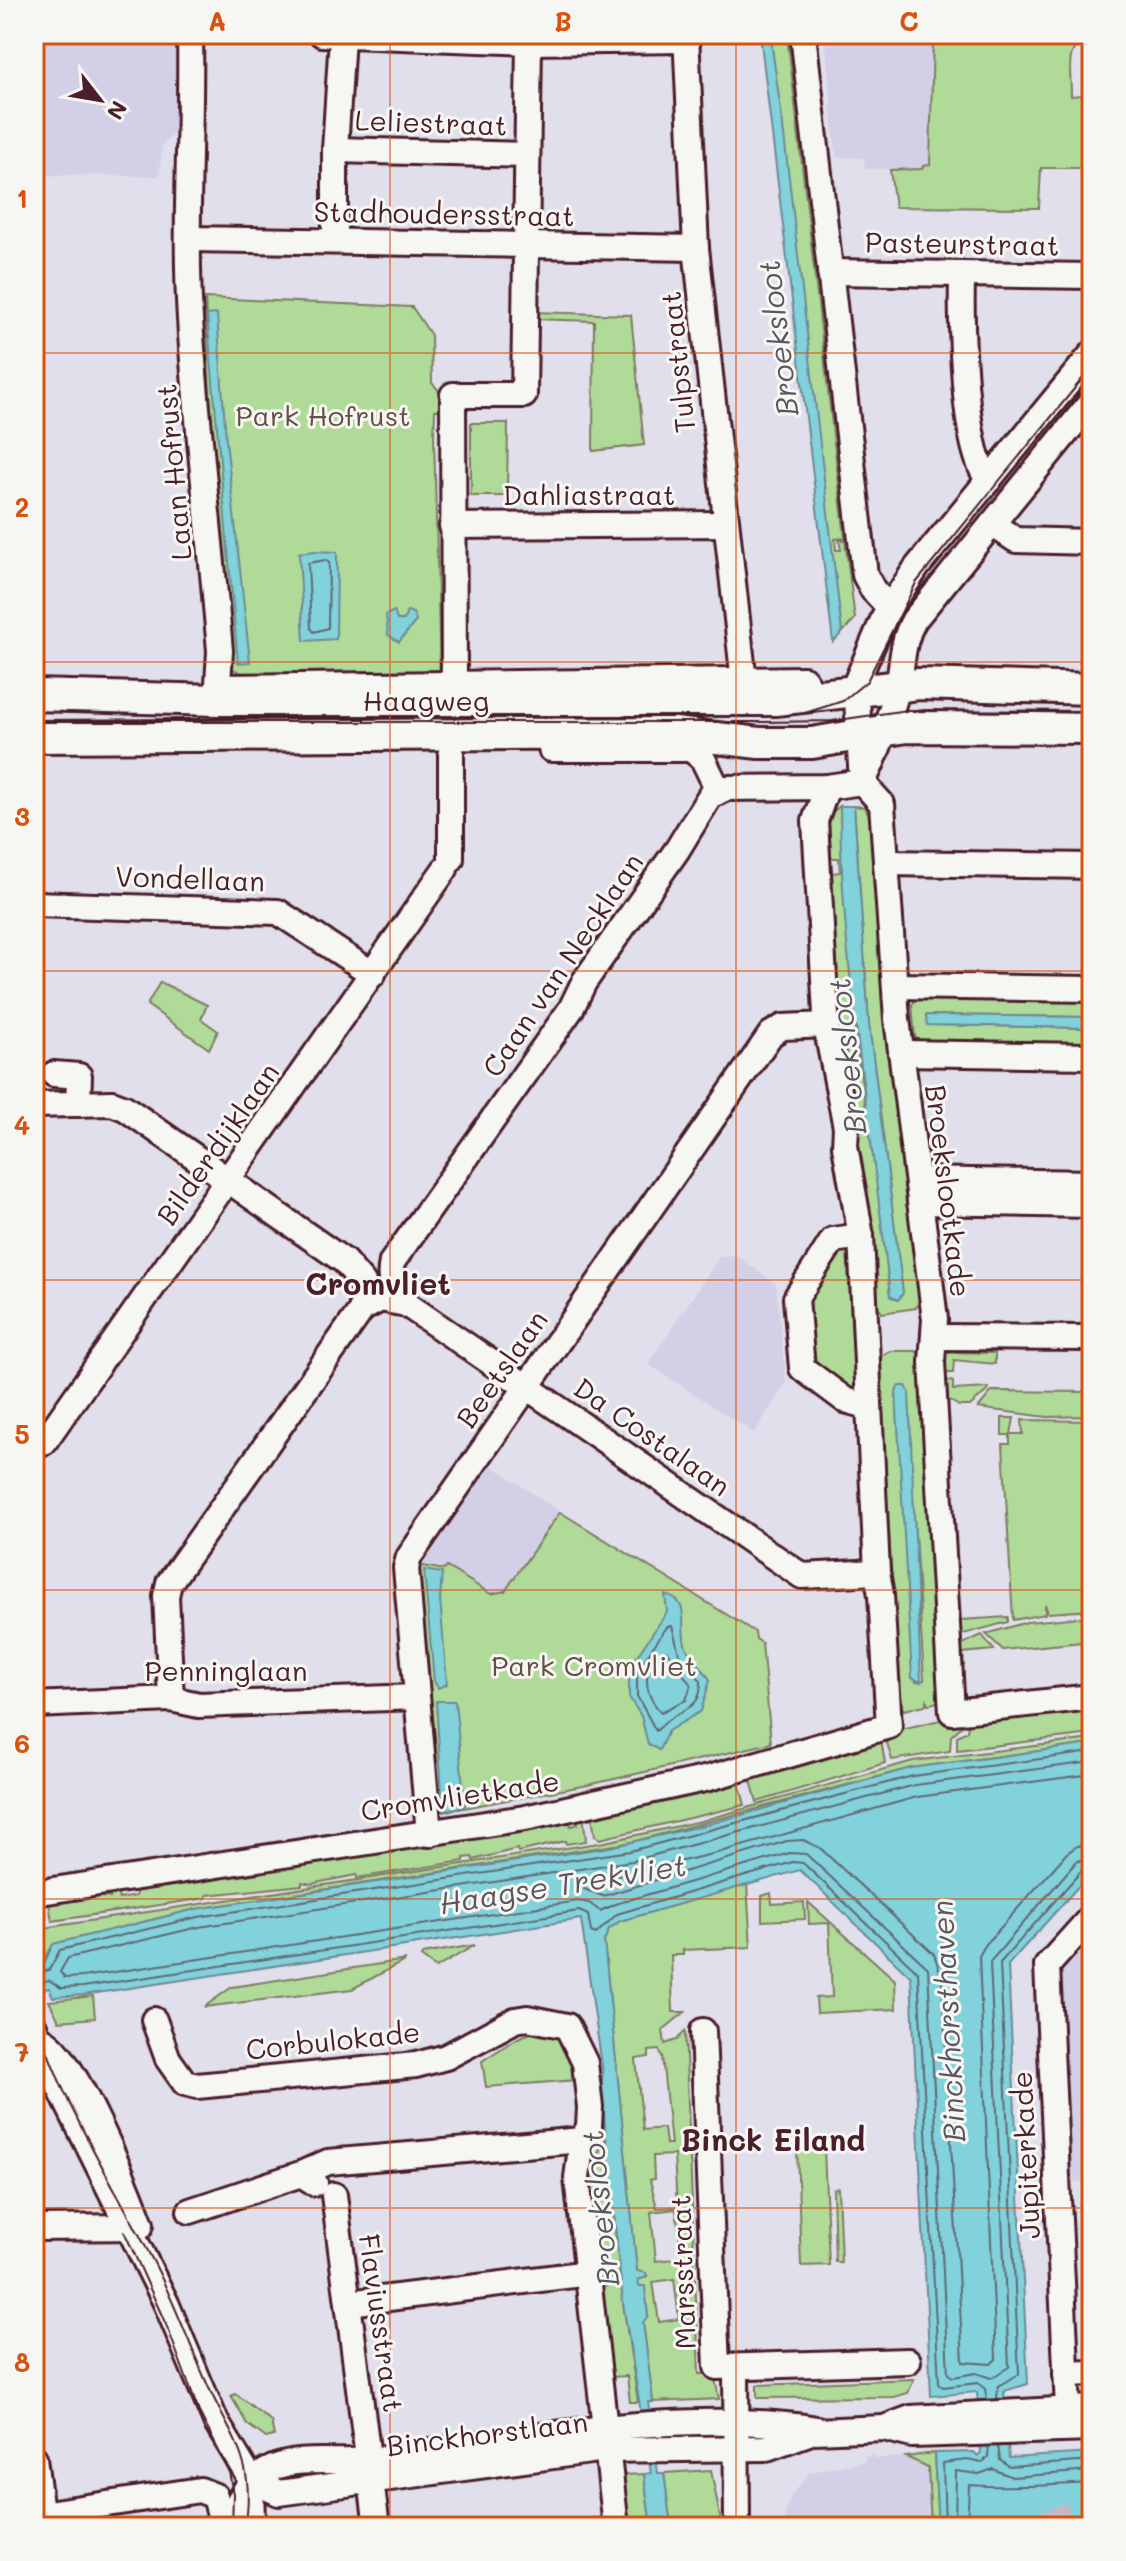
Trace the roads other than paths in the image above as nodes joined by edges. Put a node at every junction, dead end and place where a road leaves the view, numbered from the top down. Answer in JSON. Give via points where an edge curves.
{"nodes":[{"id":1,"x":190,"y":34,"type":"edge"},
{"id":2,"x":803,"y":34,"type":"edge"},
{"id":3,"x":332,"y":35,"type":"edge"},
{"id":4,"x":686,"y":37,"type":"edge"},
{"id":5,"x":529,"y":42,"type":"junction"},
{"id":6,"x":335,"y":150,"type":"junction"},
{"id":7,"x":526,"y":155,"type":"junction"},
{"id":8,"x":190,"y":239,"type":"junction"},
{"id":9,"x":335,"y":241,"type":"junction"},
{"id":10,"x":525,"y":247,"type":"junction"},
{"id":11,"x":696,"y":248,"type":"junction"},
{"id":12,"x":830,"y":272,"type":"junction"},
{"id":13,"x":962,"y":275,"type":"junction"},
{"id":14,"x":1092,"y":276,"type":"edge"},
{"id":15,"x":1092,"y":354,"type":"edge"},
{"id":16,"x":1092,"y":401,"type":"edge"},
{"id":17,"x":989,"y":480,"type":"junction"},
{"id":18,"x":726,"y":524,"type":"junction"},
{"id":19,"x":992,"y":524,"type":"junction"},
{"id":20,"x":452,"y":526,"type":"junction"},
{"id":21,"x":1092,"y":542,"type":"edge"},
{"id":22,"x":890,"y":608,"type":"junction"},
{"id":23,"x":744,"y":682,"type":"junction"},
{"id":24,"x":454,"y":685,"type":"junction"},
{"id":25,"x":898,"y":685,"type":"junction"},
{"id":26,"x":1092,"y":689,"type":"edge"},
{"id":27,"x":855,"y":692,"type":"junction"},
{"id":28,"x":219,"y":694,"type":"junction"},
{"id":29,"x":34,"y":695,"type":"edge"},
{"id":30,"x":817,"y":698,"type":"junction"},
{"id":31,"x":1092,"y":728,"type":"edge"},
{"id":32,"x":871,"y":732,"type":"junction"},
{"id":33,"x":153,"y":736,"type":"junction"},
{"id":34,"x":34,"y":737,"type":"edge"},
{"id":35,"x":451,"y":749,"type":"junction"},
{"id":36,"x":862,"y":782,"type":"junction"},
{"id":37,"x":827,"y":787,"type":"junction"},
{"id":38,"x":718,"y":790,"type":"junction"},
{"id":39,"x":886,"y":863,"type":"junction"},
{"id":40,"x":1092,"y":866,"type":"edge"},
{"id":41,"x":34,"y":904,"type":"edge"},
{"id":42,"x":373,"y":974,"type":"junction"},
{"id":43,"x":895,"y":986,"type":"junction"},
{"id":44,"x":1092,"y":989,"type":"edge"},
{"id":45,"x":827,"y":1025,"type":"junction"},
{"id":46,"x":901,"y":1053,"type":"junction"},
{"id":47,"x":1092,"y":1056,"type":"edge"},
{"id":48,"x":54,"y":1074,"type":"dead end"},
{"id":49,"x":78,"y":1104,"type":"junction"},
{"id":50,"x":34,"y":1105,"type":"edge"},
{"id":51,"x":230,"y":1181,"type":"junction"},
{"id":52,"x":1092,"y":1183,"type":"edge"},
{"id":53,"x":919,"y":1191,"type":"junction"},
{"id":54,"x":1092,"y":1205,"type":"edge"},
{"id":55,"x":861,"y":1236,"type":"junction"},
{"id":56,"x":344,"y":1261,"type":"junction"},
{"id":57,"x":392,"y":1262,"type":"junction"},
{"id":58,"x":406,"y":1304,"type":"junction"},
{"id":59,"x":362,"y":1309,"type":"junction"},
{"id":60,"x":935,"y":1337,"type":"junction"},
{"id":61,"x":1092,"y":1338,"type":"edge"},
{"id":62,"x":526,"y":1387,"type":"junction"},
{"id":63,"x":867,"y":1406,"type":"junction"},
{"id":64,"x":34,"y":1448,"type":"edge"},
{"id":65,"x":877,"y":1572,"type":"junction"},
{"id":66,"x":417,"y":1697,"type":"junction"},
{"id":67,"x":1092,"y":1697,"type":"edge"},
{"id":68,"x":171,"y":1699,"type":"junction"},
{"id":69,"x":34,"y":1705,"type":"edge"},
{"id":70,"x":429,"y":1834,"type":"junction"},
{"id":71,"x":34,"y":1893,"type":"edge"},
{"id":72,"x":1092,"y":1916,"type":"edge"},
{"id":73,"x":154,"y":2020,"type":"dead end"},
{"id":74,"x":703,"y":2031,"type":"dead end"},
{"id":75,"x":35,"y":2034,"type":"edge"},
{"id":76,"x":582,"y":2140,"type":"junction"},
{"id":77,"x":359,"y":2161,"type":"junction"},
{"id":78,"x":301,"y":2174,"type":"junction"},
{"id":79,"x":334,"y":2195,"type":"junction"},
{"id":80,"x":190,"y":2211,"type":"dead end"},
{"id":81,"x":134,"y":2227,"type":"junction"},
{"id":82,"x":34,"y":2228,"type":"edge"},
{"id":83,"x":589,"y":2273,"type":"junction"},
{"id":84,"x":349,"y":2303,"type":"junction"},
{"id":85,"x":908,"y":2361,"type":"dead end"},
{"id":86,"x":734,"y":2367,"type":"junction"},
{"id":87,"x":1092,"y":2373,"type":"edge"},
{"id":88,"x":1066,"y":2374,"type":"junction"},
{"id":89,"x":1080,"y":2409,"type":"edge"},
{"id":90,"x":744,"y":2422,"type":"junction"},
{"id":91,"x":1006,"y":2423,"type":"junction"},
{"id":92,"x":1092,"y":2429,"type":"edge"},
{"id":93,"x":823,"y":2430,"type":"junction"},
{"id":94,"x":223,"y":2433,"type":"junction"},
{"id":95,"x":650,"y":2438,"type":"junction"},
{"id":96,"x":608,"y":2440,"type":"junction"},
{"id":97,"x":744,"y":2447,"type":"junction"},
{"id":98,"x":34,"y":2458,"type":"edge"},
{"id":99,"x":275,"y":2467,"type":"junction"},
{"id":100,"x":371,"y":2469,"type":"junction"},
{"id":101,"x":251,"y":2480,"type":"junction"},
{"id":102,"x":279,"y":2493,"type":"junction"},
{"id":103,"x":40,"y":2519,"type":"edge"},
{"id":104,"x":244,"y":2520,"type":"edge"},
{"id":105,"x":223,"y":2527,"type":"edge"},
{"id":106,"x":377,"y":2527,"type":"edge"},
{"id":107,"x":616,"y":2527,"type":"edge"},
{"id":108,"x":737,"y":2527,"type":"edge"},
{"id":109,"x":753,"y":2527,"type":"edge"}],
"edges":[{"from":1,"to":8,"type":"street","name":"Laan Hofrust"},
{"from":2,"to":12,"type":"street"},
{"from":3,"to":5,"type":"street"},
{"from":3,"to":6,"type":"street"},
{"from":4,"to":5,"type":"street"},
{"from":4,"to":11,"type":"street","name":"Tulpstraat"},
{"from":5,"to":7,"type":"street"},
{"from":6,"to":7,"type":"street","name":"Leliestraat"},
{"from":6,"to":9,"type":"street"},
{"from":7,"to":10,"type":"street"},
{"from":8,"to":9,"type":"street","name":"Stadhoudersstraat"},
{"from":8,"to":28,"type":"street","name":"Laan Hofrust","via":[[190,317],[219,636]]},
{"from":9,"to":10,"type":"street","name":"Stadhoudersstraat"},
{"from":10,"to":11,"type":"street","name":"Stadhoudersstraat"},
{"from":10,"to":20,"type":"street","via":[[524,395],[453,395]]},
{"from":11,"to":18,"type":"street","name":"Tulpstraat"},
{"from":12,"to":13,"type":"street","name":"Pasteurstraat"},
{"from":12,"to":22,"type":"street","via":[[865,575]]},
{"from":13,"to":14,"type":"street","name":"Pasteurstraat"},
{"from":13,"to":17,"type":"street","via":[[961,332],[975,457]]},
{"from":15,"to":17,"type":"street"},
{"from":16,"to":19,"type":"street"},
{"from":17,"to":22,"type":"street"},
{"from":18,"to":20,"type":"street","name":"Dahliastraat"},
{"from":18,"to":23,"type":"street","name":"Tulpstraat"},
{"from":19,"to":21,"type":"street","via":[[1016,540]]},
{"from":19,"to":25,"type":"street","via":[[914,620],[902,649]]},
{"from":20,"to":24,"type":"street"},
{"from":22,"to":27,"type":"street","via":[[860,668]]},
{"from":23,"to":24,"type":"street","name":"Haagweg"},
{"from":23,"to":30,"type":"street","name":"Haagweg","via":[[804,679]]},
{"from":24,"to":28,"type":"street","name":"Haagweg"},
{"from":25,"to":26,"type":"main road","name":"Haagweg"},
{"from":25,"to":27,"type":"main road","name":"Haagweg"},
{"from":25,"to":32,"type":"street"},
{"from":27,"to":30,"type":"main road","name":"Haagweg"},
{"from":27,"to":32,"type":"street"},
{"from":28,"to":29,"type":"main road","name":"Haagweg"},
{"from":28,"to":30,"type":"main road","name":"Haagweg"},
{"from":31,"to":32,"type":"main road","name":"Haagweg","via":[[918,726]]},
{"from":32,"to":33,"type":"main road","name":"Haagweg","via":[[831,741],[759,743],[674,733]]},
{"from":32,"to":36,"type":"street","via":[[873,764]]},
{"from":33,"to":34,"type":"main road","name":"Haagweg"},
{"from":33,"to":35,"type":"street","name":"Haagweg","via":[[166,750]]},
{"from":35,"to":38,"type":"street","name":"Haagweg","via":[[691,749]]},
{"from":35,"to":42,"type":"street","name":"Bilderdijklaan","via":[[448,864]]},
{"from":36,"to":37,"type":"street"},
{"from":36,"to":39,"type":"street","name":"Broekslootkade","via":[[882,803]]},
{"from":37,"to":38,"type":"street"},
{"from":37,"to":45,"type":"street","via":[[815,819]]},
{"from":38,"to":57,"type":"street","name":"Caan van Necklaan","via":[[708,797],[571,1009]]},
{"from":39,"to":40,"type":"street"},
{"from":39,"to":43,"type":"street","name":"Broekslootkade"},
{"from":41,"to":42,"type":"street","name":"Vondellaan","via":[[278,912]]},
{"from":42,"to":51,"type":"street","name":"Bilderdijklaan"},
{"from":43,"to":44,"type":"street"},
{"from":43,"to":46,"type":"street","name":"Broekslootkade"},
{"from":45,"to":55,"type":"street"},
{"from":45,"to":62,"type":"street","name":"Beetslaan","via":[[783,1027],[771,1034]]},
{"from":46,"to":47,"type":"street"},
{"from":46,"to":53,"type":"street","name":"Broekslootkade"},
{"from":48,"to":49,"type":"street","via":[[79,1076]]},
{"from":49,"to":50,"type":"street"},
{"from":49,"to":51,"type":"street","via":[[125,1108]]},
{"from":51,"to":56,"type":"street"},
{"from":51,"to":64,"type":"street","name":"Bilderdijklaan","via":[[44,1442]]},
{"from":52,"to":53,"type":"street"},
{"from":53,"to":54,"type":"street"},
{"from":53,"to":60,"type":"street","name":"Broekslootkade"},
{"from":55,"to":63,"type":"street"},
{"from":55,"to":63,"type":"street","via":[[833,1240],[795,1301],[802,1368],[849,1402]]},
{"from":56,"to":57,"type":"street","via":[[372,1269]]},
{"from":56,"to":59,"type":"street","via":[[363,1283]]},
{"from":57,"to":58,"type":"street","via":[[392,1285]]},
{"from":58,"to":59,"type":"street","via":[[381,1299]]},
{"from":58,"to":62,"type":"street","name":"Da Costalaan"},
{"from":59,"to":68,"type":"street","via":[[169,1583]]},
{"from":60,"to":61,"type":"street"},
{"from":60,"to":67,"type":"street","name":"Broekslootkade","via":[[932,1362],[952,1712]]},
{"from":62,"to":65,"type":"street","name":"Da Costalaan","via":[[802,1576]]},
{"from":62,"to":66,"type":"street","name":"Beetslaan","via":[[409,1557]]},
{"from":63,"to":65,"type":"street"},
{"from":65,"to":70,"type":"street","name":"Cromvlietkade","via":[[889,1726],[709,1778]]},
{"from":66,"to":68,"type":"street","name":"Penninglaan","via":[[199,1705]]},
{"from":66,"to":70,"type":"street","name":"Beetslaan"},
{"from":68,"to":69,"type":"street","name":"Penninglaan"},
{"from":70,"to":71,"type":"street","name":"Cromvlietkade"},
{"from":72,"to":88,"type":"street","name":"Jupiterkade","via":[[1047,1966]]},
{"from":73,"to":76,"type":"street","name":"Corbulokade","via":[[168,2059],[185,2083],[197,2086],[416,2065],[446,2057],[515,2020],[567,2026],[585,2063],[589,2127]]},
{"from":74,"to":86,"type":"street","name":"Marsstraat"},
{"from":75,"to":81,"type":"street"},
{"from":76,"to":77,"type":"street"},
{"from":76,"to":83,"type":"street","name":"Corbulokade","via":[[577,2178]]},
{"from":77,"to":78,"type":"street","via":[[328,2162]]},
{"from":77,"to":79,"type":"street"},
{"from":78,"to":79,"type":"street"},
{"from":78,"to":80,"type":"street"},
{"from":79,"to":84,"type":"street","name":"Flaviusstraat"},
{"from":81,"to":82,"type":"street"},
{"from":81,"to":94,"type":"street"},
{"from":83,"to":84,"type":"street"},
{"from":83,"to":96,"type":"street","name":"Corbulokade"},
{"from":84,"to":100,"type":"street","name":"Flaviusstraat"},
{"from":85,"to":86,"type":"street"},
{"from":86,"to":90,"type":"street"},
{"from":87,"to":88,"type":"street"},
{"from":88,"to":89,"type":"street","name":"Jupiterkade"},
{"from":89,"to":91,"type":"street","name":"Binckhorstlaan"},
{"from":90,"to":93,"type":"street","name":"Binckhorstlaan"},
{"from":90,"to":95,"type":"street","name":"Binckhorstlaan"},
{"from":90,"to":97,"type":"street"},
{"from":91,"to":92,"type":"street","name":"Binckhorstlaan"},
{"from":91,"to":93,"type":"street","name":"Binckhorstlaan","via":[[911,2418],[884,2428]]},
{"from":93,"to":97,"type":"street","name":"Binckhorstlaan","via":[[777,2446]]},
{"from":94,"to":99,"type":"street"},
{"from":94,"to":101,"type":"street"},
{"from":94,"to":104,"type":"street","via":[[218,2440]]},
{"from":95,"to":96,"type":"street","name":"Binckhorstlaan"},
{"from":95,"to":97,"type":"street","name":"Binckhorstlaan"},
{"from":96,"to":100,"type":"street","name":"Binckhorstlaan"},
{"from":96,"to":107,"type":"street","name":"Corbulokade"},
{"from":97,"to":108,"type":"street"},
{"from":97,"to":109,"type":"street"},
{"from":98,"to":103,"type":"street"},
{"from":99,"to":100,"type":"street","name":"Binckhorstlaan"},
{"from":99,"to":101,"type":"street","name":"Binckhorstlaan"},
{"from":100,"to":102,"type":"street","name":"Binckhorstlaan"},
{"from":100,"to":106,"type":"street","name":"Flaviusstraat"},
{"from":101,"to":102,"type":"street"},
{"from":101,"to":104,"type":"street"},
{"from":102,"to":104,"type":"street"},
{"from":103,"to":105,"type":"street","via":[[200,2490],[215,2496]]}]}
